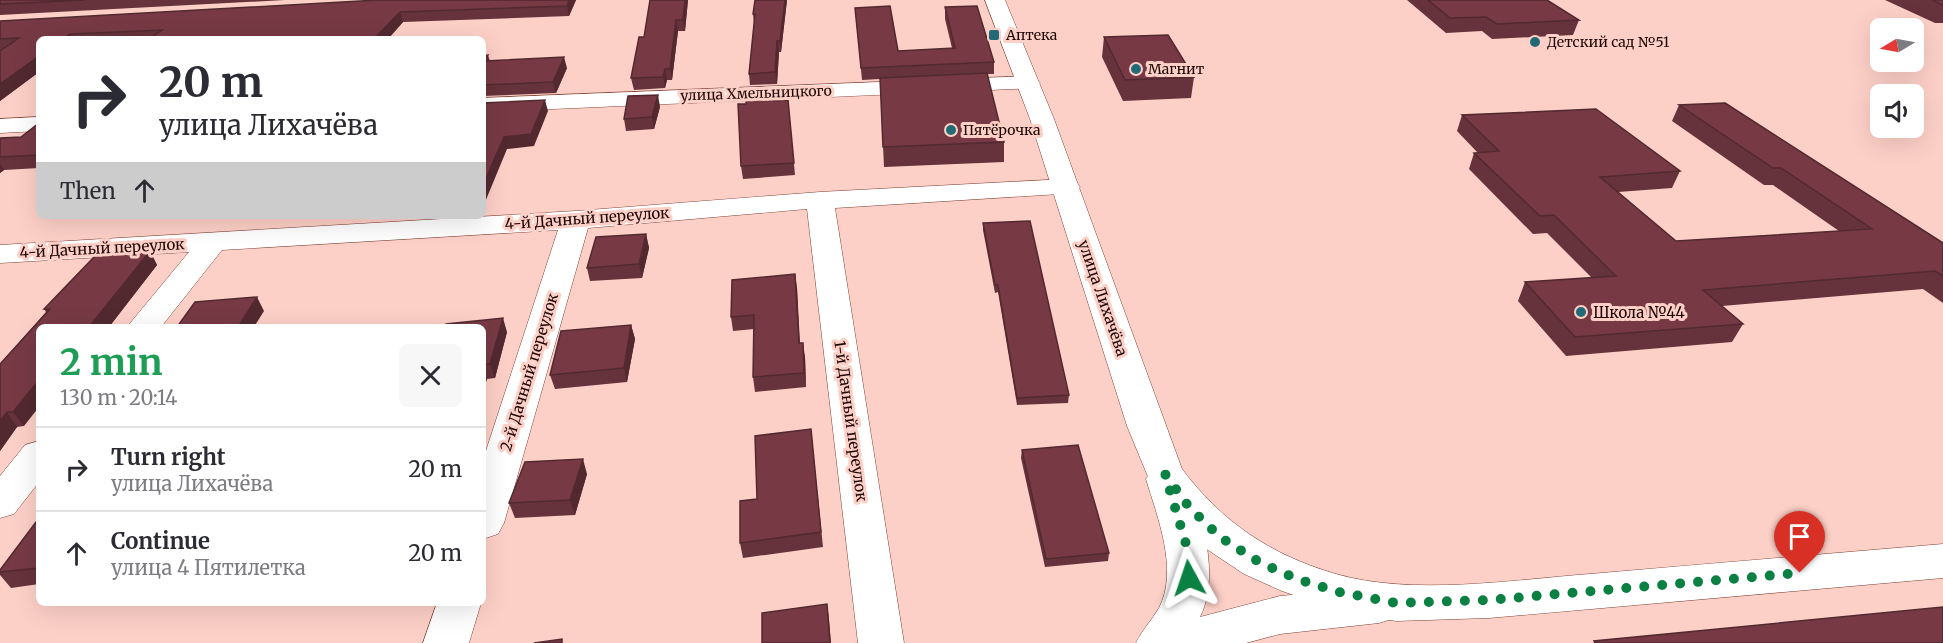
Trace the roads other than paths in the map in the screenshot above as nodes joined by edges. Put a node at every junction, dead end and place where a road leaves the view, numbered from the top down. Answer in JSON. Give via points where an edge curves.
{"nodes":[{"id":1,"x":995,"y":0,"type":"edge"},
{"id":2,"x":1028,"y":83,"type":"junction"},
{"id":3,"x":486,"y":105,"type":"edge"},
{"id":4,"x":36,"y":124,"type":"edge"},
{"id":5,"x":0,"y":126,"type":"edge"},
{"id":6,"x":1066,"y":187,"type":"junction"},
{"id":7,"x":820,"y":200,"type":"junction"},
{"id":8,"x":576,"y":220,"type":"junction"},
{"id":9,"x":213,"y":242,"type":"junction"},
{"id":10,"x":0,"y":254,"type":"edge"},
{"id":11,"x":146,"y":324,"type":"edge"},
{"id":12,"x":36,"y":459,"type":"edge"},
{"id":13,"x":1165,"y":474,"type":"junction"},
{"id":14,"x":0,"y":503,"type":"edge"},
{"id":15,"x":486,"y":513,"type":"edge"},
{"id":16,"x":1943,"y":561,"type":"edge"},
{"id":17,"x":1396,"y":603,"type":"junction"},
{"id":18,"x":458,"y":606,"type":"edge"},
{"id":19,"x":446,"y":643,"type":"edge"},
{"id":20,"x":881,"y":643,"type":"edge"},
{"id":21,"x":1159,"y":643,"type":"edge"},
{"id":22,"x":1175,"y":643,"type":"edge"}],
"edges":[{"from":1,"to":2,"type":"street","name":"улица Лихачёва"},
{"from":2,"to":3,"type":"street","name":"улица Хмельницкого"},
{"from":2,"to":6,"type":"street","name":"улица Лихачёва"},
{"from":4,"to":5,"type":"street"},
{"from":6,"to":7,"type":"street","name":"4-й Дачный переулок"},
{"from":6,"to":13,"type":"street","name":"улица Лихачёва"},
{"from":7,"to":8,"type":"street","name":"4-й Дачный переулок"},
{"from":7,"to":20,"type":"street","name":"1-й Дачный переулок"},
{"from":8,"to":9,"type":"street","name":"4-й Дачный переулок"},
{"from":8,"to":15,"type":"street","name":"2-й Дачный переулок"},
{"from":9,"to":10,"type":"street","name":"4-й Дачный переулок"},
{"from":9,"to":11,"type":"street"},
{"from":12,"to":14,"type":"street"},
{"from":13,"to":17,"type":"street","name":"улица Лихачёва","via":[[1189,507],[1220,537],[1259,562],[1339,592]]},
{"from":13,"to":21,"type":"street","via":[[1186,544],[1189,578],[1181,609]]},
{"from":16,"to":17,"type":"street","via":[[1489,600]]},
{"from":17,"to":22,"type":"street","via":[[1280,615]]},
{"from":18,"to":19,"type":"street"}]}
